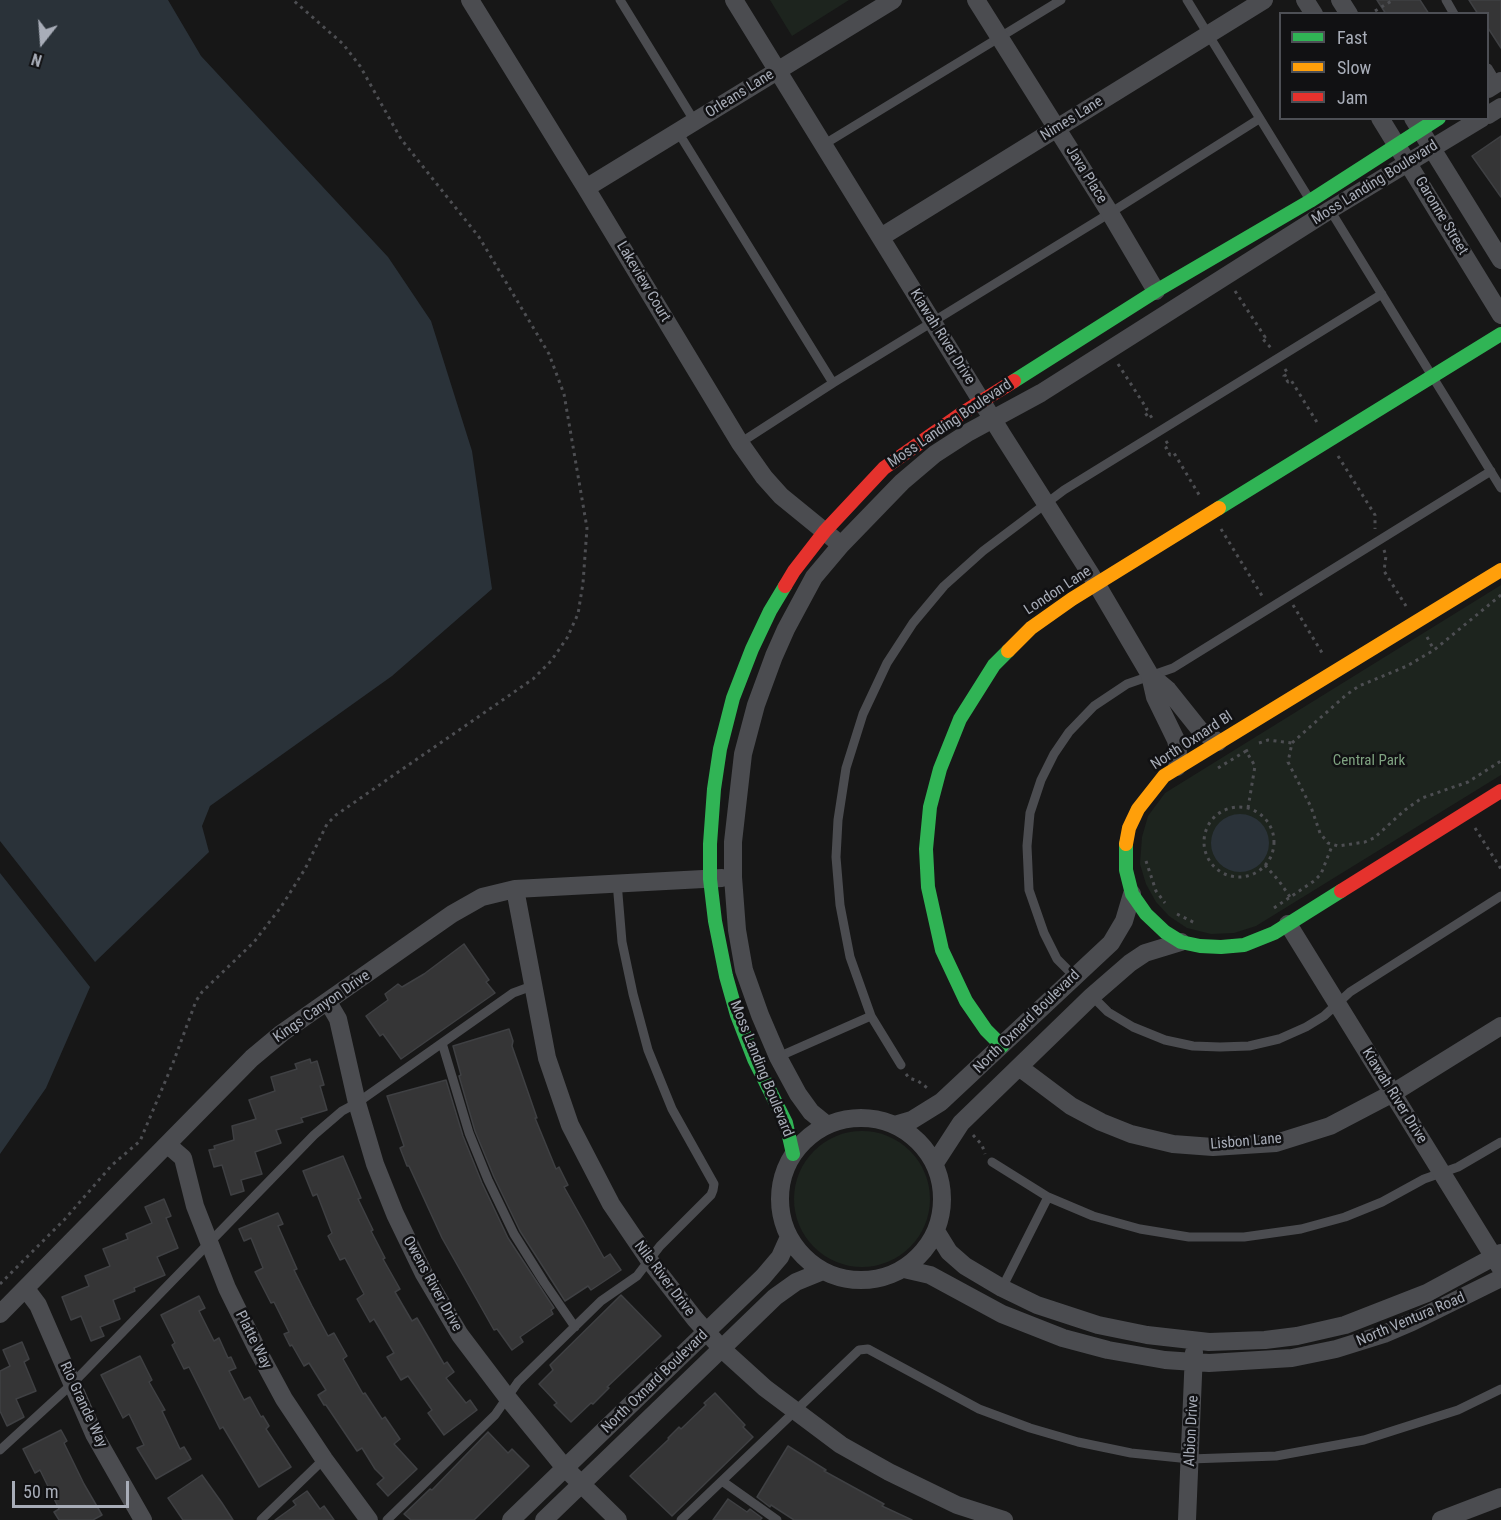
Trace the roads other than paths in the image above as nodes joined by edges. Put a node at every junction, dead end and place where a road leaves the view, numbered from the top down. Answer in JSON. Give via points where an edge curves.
{"nodes":[{"id":1,"x":470,"y":0,"type":"edge"},
{"id":2,"x":620,"y":0,"type":"edge"},
{"id":3,"x":734,"y":0,"type":"edge"},
{"id":4,"x":893,"y":0,"type":"edge"},
{"id":5,"x":976,"y":0,"type":"edge"},
{"id":6,"x":1061,"y":0,"type":"edge"},
{"id":7,"x":1187,"y":0,"type":"edge"},
{"id":8,"x":1264,"y":0,"type":"edge"},
{"id":9,"x":1208,"y":34,"type":"junction"},
{"id":10,"x":999,"y":38,"type":"junction"},
{"id":11,"x":777,"y":71,"type":"junction"},
{"id":12,"x":1259,"y":119,"type":"junction"},
{"id":13,"x":1381,"y":120,"type":"edge"},
{"id":14,"x":1431,"y":120,"type":"edge"},
{"id":15,"x":1479,"y":120,"type":"edge"},
{"id":16,"x":695,"y":122,"type":"junction"},
{"id":17,"x":1416,"y":124,"type":"edge"},
{"id":18,"x":1057,"y":129,"type":"junction"},
{"id":19,"x":678,"y":132,"type":"junction"},
{"id":20,"x":822,"y":145,"type":"junction"},
{"id":21,"x":1396,"y":146,"type":"junction"},
{"id":22,"x":1431,"y":148,"type":"junction"},
{"id":23,"x":1408,"y":162,"type":"junction"},
{"id":24,"x":586,"y":188,"type":"junction"},
{"id":25,"x":1310,"y":201,"type":"junction"},
{"id":26,"x":1330,"y":210,"type":"junction"},
{"id":27,"x":1110,"y":213,"type":"junction"},
{"id":28,"x":880,"y":237,"type":"junction"},
{"id":29,"x":1501,"y":260,"type":"edge"},
{"id":30,"x":1156,"y":291,"type":"junction"},
{"id":31,"x":1382,"y":294,"type":"junction"},
{"id":32,"x":1501,"y":315,"type":"edge"},
{"id":33,"x":932,"y":322,"type":"junction"},
{"id":34,"x":1501,"y":334,"type":"edge"},
{"id":35,"x":1432,"y":376,"type":"junction"},
{"id":36,"x":833,"y":382,"type":"junction"},
{"id":37,"x":982,"y":402,"type":"junction"},
{"id":38,"x":993,"y":420,"type":"junction"},
{"id":39,"x":740,"y":443,"type":"junction"},
{"id":40,"x":1491,"y":471,"type":"junction"},
{"id":41,"x":1501,"y":488,"type":"edge"},
{"id":42,"x":1047,"y":504,"type":"junction"},
{"id":43,"x":825,"y":531,"type":"junction"},
{"id":44,"x":841,"y":544,"type":"junction"},
{"id":45,"x":1501,"y":570,"type":"edge"},
{"id":46,"x":1097,"y":585,"type":"junction"},
{"id":47,"x":1150,"y":675,"type":"junction"},
{"id":48,"x":1218,"y":742,"type":"junction"},
{"id":49,"x":1177,"y":767,"type":"junction"},
{"id":50,"x":1501,"y":791,"type":"edge"},
{"id":51,"x":733,"y":878,"type":"junction"},
{"id":52,"x":710,"y":879,"type":"junction"},
{"id":53,"x":616,"y":882,"type":"junction"},
{"id":54,"x":515,"y":889,"type":"junction"},
{"id":55,"x":1132,"y":894,"type":"junction"},
{"id":56,"x":1501,"y":896,"type":"edge"},
{"id":57,"x":1288,"y":924,"type":"junction"},
{"id":58,"x":1181,"y":942,"type":"junction"},
{"id":59,"x":1074,"y":976,"type":"junction"},
{"id":60,"x":532,"y":986,"type":"junction"},
{"id":61,"x":1092,"y":996,"type":"junction"},
{"id":62,"x":328,"y":1002,"type":"junction"},
{"id":63,"x":1336,"y":1004,"type":"junction"},
{"id":64,"x":871,"y":1016,"type":"junction"},
{"id":65,"x":1501,"y":1026,"type":"edge"},
{"id":66,"x":442,"y":1043,"type":"junction"},
{"id":67,"x":1002,"y":1046,"type":"junction"},
{"id":68,"x":778,"y":1057,"type":"junction"},
{"id":69,"x":901,"y":1065,"type":"road end"},
{"id":70,"x":1019,"y":1067,"type":"junction"},
{"id":71,"x":1393,"y":1093,"type":"junction"},
{"id":72,"x":357,"y":1103,"type":"junction"},
{"id":73,"x":827,"y":1125,"type":"junction"},
{"id":74,"x":895,"y":1125,"type":"junction"},
{"id":75,"x":1501,"y":1142,"type":"edge"},
{"id":76,"x":168,"y":1145,"type":"junction"},
{"id":77,"x":793,"y":1154,"type":"junction"},
{"id":78,"x":992,"y":1162,"type":"road end"},
{"id":79,"x":935,"y":1163,"type":"junction"},
{"id":80,"x":1442,"y":1173,"type":"junction"},
{"id":81,"x":1048,"y":1197,"type":"junction"},
{"id":82,"x":936,"y":1231,"type":"junction"},
{"id":83,"x":789,"y":1237,"type":"junction"},
{"id":84,"x":210,"y":1242,"type":"junction"},
{"id":85,"x":1499,"y":1259,"type":"edge"},
{"id":86,"x":649,"y":1260,"type":"junction"},
{"id":87,"x":904,"y":1269,"type":"junction"},
{"id":88,"x":824,"y":1271,"type":"junction"},
{"id":89,"x":1501,"y":1278,"type":"edge"},
{"id":90,"x":1002,"y":1288,"type":"junction"},
{"id":91,"x":26,"y":1289,"type":"junction"},
{"id":92,"x":0,"y":1314,"type":"edge"},
{"id":93,"x":575,"y":1327,"type":"junction"},
{"id":94,"x":707,"y":1333,"type":"junction"},
{"id":95,"x":1194,"y":1341,"type":"junction"},
{"id":96,"x":722,"y":1349,"type":"junction"},
{"id":97,"x":1194,"y":1362,"type":"junction"},
{"id":98,"x":72,"y":1384,"type":"junction"},
{"id":99,"x":1501,"y":1389,"type":"edge"},
{"id":100,"x":507,"y":1397,"type":"junction"},
{"id":101,"x":795,"y":1411,"type":"junction"},
{"id":102,"x":0,"y":1450,"type":"edge"},
{"id":103,"x":324,"y":1459,"type":"junction"},
{"id":104,"x":1190,"y":1459,"type":"junction"},
{"id":105,"x":565,"y":1468,"type":"junction"},
{"id":106,"x":722,"y":1481,"type":"junction"},
{"id":107,"x":580,"y":1485,"type":"junction"},
{"id":108,"x":1501,"y":1497,"type":"edge"},
{"id":109,"x":143,"y":1520,"type":"edge"},
{"id":110,"x":261,"y":1520,"type":"edge"},
{"id":111,"x":369,"y":1520,"type":"edge"},
{"id":112,"x":387,"y":1520,"type":"edge"},
{"id":113,"x":511,"y":1520,"type":"edge"},
{"id":114,"x":544,"y":1520,"type":"edge"},
{"id":115,"x":618,"y":1520,"type":"edge"},
{"id":116,"x":681,"y":1520,"type":"edge"},
{"id":117,"x":777,"y":1520,"type":"edge"},
{"id":118,"x":1004,"y":1520,"type":"edge"},
{"id":119,"x":1187,"y":1520,"type":"edge"},
{"id":120,"x":1441,"y":1520,"type":"edge"}],
"edges":[{"from":1,"to":24,"type":"street","name":"Lakeview Court"},
{"from":2,"to":16,"type":"lane"},
{"from":3,"to":11,"type":"street","name":"Kiawah River Drive"},
{"from":4,"to":11,"type":"street","name":"Orleans Lane"},
{"from":5,"to":10,"type":"street","name":"Java Place"},
{"from":6,"to":10,"type":"lane"},
{"from":7,"to":9,"type":"lane"},
{"from":8,"to":9,"type":"street","name":"Nimes Lane"},
{"from":9,"to":12,"type":"lane"},
{"from":9,"to":18,"type":"street","name":"Nimes Lane"},
{"from":10,"to":18,"type":"street","name":"Java Place"},
{"from":10,"to":20,"type":"lane"},
{"from":11,"to":16,"type":"street","name":"Orleans Lane"},
{"from":11,"to":20,"type":"street","name":"Kiawah River Drive"},
{"from":12,"to":25,"type":"lane"},
{"from":12,"to":27,"type":"lane"},
{"from":13,"to":21,"type":"street","name":"Garonne Street"},
{"from":14,"to":17,"type":"street","name":"Moss Landing Boulevard"},
{"from":15,"to":22,"type":"street","name":"Moss Landing Boulevard"},
{"from":16,"to":19,"type":"street","name":"Orleans Lane"},
{"from":17,"to":21,"type":"street","name":"Moss Landing Boulevard"},
{"from":17,"to":22,"type":"street","name":"Garonne Street"},
{"from":18,"to":27,"type":"street","name":"Java Place"},
{"from":18,"to":28,"type":"street","name":"Nimes Lane"},
{"from":19,"to":24,"type":"street","name":"Orleans Lane"},
{"from":19,"to":36,"type":"lane"},
{"from":20,"to":28,"type":"street","name":"Kiawah River Drive"},
{"from":21,"to":23,"type":"street","name":"Garonne Street"},
{"from":21,"to":25,"type":"street","name":"Moss Landing Boulevard"},
{"from":22,"to":23,"type":"street","name":"Moss Landing Boulevard"},
{"from":22,"to":29,"type":"street","name":"Garonne Street"},
{"from":23,"to":26,"type":"street","name":"Moss Landing Boulevard"},
{"from":23,"to":32,"type":"street","name":"Garonne Street"},
{"from":24,"to":39,"type":"street","name":"Lakeview Court"},
{"from":25,"to":30,"type":"street","name":"Moss Landing Boulevard"},
{"from":26,"to":31,"type":"lane"},
{"from":26,"to":38,"type":"street","name":"Moss Landing Boulevard"},
{"from":27,"to":30,"type":"street","name":"Java Place"},
{"from":27,"to":33,"type":"lane"},
{"from":28,"to":33,"type":"street","name":"Kiawah River Drive"},
{"from":30,"to":37,"type":"street","name":"Moss Landing Boulevard"},
{"from":31,"to":35,"type":"lane"},
{"from":31,"to":42,"type":"lane"},
{"from":33,"to":36,"type":"lane"},
{"from":33,"to":37,"type":"street","name":"Kiawah River Drive"},
{"from":34,"to":35,"type":"street","name":"London Lane"},
{"from":35,"to":40,"type":"lane"},
{"from":35,"to":46,"type":"street","name":"London Lane"},
{"from":36,"to":39,"type":"lane"},
{"from":37,"to":38,"type":"street","name":"Kiawah River Drive"},
{"from":37,"to":43,"type":"street","name":"Moss Landing Boulevard","via":[[884,468]]},
{"from":38,"to":42,"type":"street","name":"Kiawah River Drive"},
{"from":38,"to":44,"type":"street","name":"Moss Landing Boulevard","via":[[935,454]]},
{"from":39,"to":43,"type":"street","name":"Lakeview Court","via":[[782,496]]},
{"from":40,"to":41,"type":"lane"},
{"from":40,"to":47,"type":"lane","via":[[1173,668]]},
{"from":42,"to":46,"type":"street","name":"Kiawah River Drive"},
{"from":42,"to":64,"type":"lane","via":[[983,551],[944,586],[887,663],[863,714],[846,768],[836,857],[850,957]]},
{"from":43,"to":44,"type":"street","name":"Lakeview Court"},
{"from":43,"to":52,"type":"street","name":"Moss Landing Boulevard","via":[[770,611],[733,698],[714,789]]},
{"from":44,"to":51,"type":"street","name":"Moss Landing Boulevard","via":[[814,577],[786,629],[756,705],[743,754]]},
{"from":45,"to":48,"type":"street","name":"North Oxnard Bl"},
{"from":46,"to":47,"type":"street","name":"Kiawah River Drive"},
{"from":46,"to":67,"type":"street","name":"London Lane","via":[[1031,628],[994,665],[960,719],[930,807],[928,887],[942,950],[966,1001]]},
{"from":47,"to":48,"type":"street","name":"Kiawah River Drive","via":[[1168,690],[1200,730]]},
{"from":47,"to":49,"type":"street","name":"Kiawah River Drive","via":[[1155,697],[1176,740]]},
{"from":47,"to":59,"type":"lane","via":[[1127,684],[1094,706],[1069,732],[1041,780],[1030,813],[1029,890],[1044,933],[1058,959]]},
{"from":48,"to":49,"type":"street","name":"North Oxnard Bl"},
{"from":49,"to":55,"type":"street","name":"North Oxnard Bl","via":[[1148,794],[1130,828],[1125,851]]},
{"from":50,"to":57,"type":"street","name":"North Oxnard Bl"},
{"from":51,"to":52,"type":"street","name":"Kings Canyon Drive"},
{"from":51,"to":68,"type":"street","name":"Moss Landing Boulevard","via":[[744,969]]},
{"from":52,"to":53,"type":"street","name":"Kings Canyon Drive"},
{"from":52,"to":77,"type":"street","name":"Moss Landing Boulevard","via":[[715,921],[737,1016],[786,1123]]},
{"from":53,"to":54,"type":"street","name":"Kings Canyon Drive"},
{"from":53,"to":86,"type":"lane","via":[[624,952],[648,1050],[672,1109],[714,1184],[711,1195]]},
{"from":54,"to":60,"type":"street","name":"Nile River Drive"},
{"from":54,"to":62,"type":"street","name":"Kings Canyon Drive","via":[[482,897],[452,914]]},
{"from":55,"to":58,"type":"street","name":"North Oxnard Bl","via":[[1155,924]]},
{"from":55,"to":59,"type":"street","name":"North Oxnard Boulevard","via":[[1116,936]]},
{"from":56,"to":63,"type":"lane"},
{"from":57,"to":58,"type":"street","name":"North Oxnard Bl","via":[[1244,945],[1221,947]]},
{"from":57,"to":63,"type":"street","name":"Kiawah River Drive"},
{"from":58,"to":61,"type":"street","name":"North Oxnard Boulevard","via":[[1137,958]]},
{"from":59,"to":67,"type":"street","name":"North Oxnard Boulevard"},
{"from":60,"to":66,"type":"lane","via":[[513,993]]},
{"from":60,"to":86,"type":"street","name":"Nile River Drive","via":[[547,1058],[570,1125],[610,1204]]},
{"from":61,"to":63,"type":"lane","via":[[1108,1012],[1166,1040],[1220,1047],[1279,1039],[1324,1016]]},
{"from":61,"to":70,"type":"street","name":"North Oxnard Boulevard"},
{"from":62,"to":72,"type":"street","name":"Owens River Drive","via":[[338,1019]]},
{"from":62,"to":76,"type":"street","name":"Kings Canyon Drive","via":[[252,1058]]},
{"from":63,"to":71,"type":"street","name":"Kiawah River Drive"},
{"from":64,"to":68,"type":"lane"},
{"from":64,"to":69,"type":"lane"},
{"from":65,"to":71,"type":"street","name":"Lisbon Lane"},
{"from":66,"to":72,"type":"lane"},
{"from":66,"to":93,"type":"lane","via":[[469,1134],[488,1180],[520,1243]]},
{"from":67,"to":74,"type":"street","name":"North Oxnard Boulevard","via":[[941,1102],[912,1120]]},
{"from":68,"to":73,"type":"street","name":"Moss Landing Boulevard","via":[[798,1094]]},
{"from":70,"to":71,"type":"street","name":"Lisbon Lane","via":[[1071,1106],[1101,1122],[1173,1144],[1213,1147],[1276,1143],[1330,1126]]},
{"from":70,"to":79,"type":"street","name":"North Oxnard Boulevard","via":[[961,1123]]},
{"from":71,"to":80,"type":"street","name":"Kiawah River Drive"},
{"from":72,"to":84,"type":"lane","via":[[314,1135]]},
{"from":72,"to":100,"type":"street","name":"Owens River Drive","via":[[375,1164],[424,1274],[460,1335]]},
{"from":73,"to":74,"type":"street","via":[[873,1119]]},
{"from":73,"to":77,"type":"street","via":[[808,1137]]},
{"from":74,"to":79,"type":"street","via":[[912,1136]]},
{"from":75,"to":80,"type":"lane"},
{"from":76,"to":84,"type":"street","name":"Platte Way","via":[[183,1158],[195,1206]]},
{"from":76,"to":91,"type":"street","name":"Kings Canyon Drive"},
{"from":77,"to":83,"type":"street","via":[[783,1173],[779,1195]]},
{"from":78,"to":81,"type":"lane"},
{"from":79,"to":82,"type":"street","via":[[942,1208]]},
{"from":80,"to":81,"type":"lane","via":[[1345,1217],[1301,1229],[1244,1237],[1189,1237],[1140,1229],[1093,1216]]},
{"from":80,"to":85,"type":"street","name":"Kiawah River Drive"},
{"from":81,"to":90,"type":"lane"},
{"from":82,"to":87,"type":"street","via":[[928,1246]]},
{"from":82,"to":90,"type":"street","name":"North Ventura Road","via":[[949,1252],[965,1266]]},
{"from":83,"to":88,"type":"street","via":[[809,1261]]},
{"from":83,"to":94,"type":"street","name":"North Oxnard Boulevard","via":[[768,1273]]},
{"from":84,"to":98,"type":"lane"},
{"from":84,"to":103,"type":"street","name":"Platte Way","via":[[257,1349]]},
{"from":85,"to":95,"type":"street","name":"North Ventura Road","via":[[1344,1325],[1265,1340]]},
{"from":86,"to":93,"type":"lane","via":[[637,1276],[601,1301]]},
{"from":86,"to":94,"type":"street","name":"Nile River Drive"},
{"from":87,"to":88,"type":"street","via":[[878,1279],[850,1280]]},
{"from":87,"to":97,"type":"street","name":"North Ventura Road","via":[[930,1275],[1002,1314],[1063,1338],[1108,1350]]},
{"from":88,"to":96,"type":"street","name":"North Oxnard Boulevard","via":[[796,1281],[779,1294]]},
{"from":89,"to":97,"type":"street","name":"North Ventura Road","via":[[1412,1322],[1336,1349],[1292,1358]]},
{"from":90,"to":95,"type":"street","name":"North Ventura Road","via":[[1037,1305],[1098,1325]]},
{"from":91,"to":92,"type":"street","name":"Kings Canyon Drive"},
{"from":91,"to":98,"type":"street","name":"Rio Grande Way","via":[[38,1305]]},
{"from":93,"to":100,"type":"lane"},
{"from":94,"to":96,"type":"street","name":"Nile River Drive"},
{"from":94,"to":105,"type":"street","name":"North Oxnard Boulevard"},
{"from":95,"to":97,"type":"street","name":"Albion Drive"},
{"from":96,"to":101,"type":"street","name":"Nile River Drive"},
{"from":96,"to":107,"type":"street","name":"North Oxnard Boulevard"},
{"from":97,"to":104,"type":"street","name":"Albion Drive"},
{"from":98,"to":102,"type":"lane"},
{"from":98,"to":109,"type":"street","name":"Rio Grande Way","via":[[94,1434]]},
{"from":99,"to":104,"type":"lane","via":[[1458,1410],[1364,1440],[1276,1456]]},
{"from":100,"to":105,"type":"street","name":"Owens River Drive"},
{"from":100,"to":112,"type":"lane","via":[[495,1415]]},
{"from":101,"to":104,"type":"lane","via":[[859,1350],[868,1349],[979,1409],[1030,1428],[1131,1453]]},
{"from":101,"to":106,"type":"lane"},
{"from":101,"to":118,"type":"street","name":"Nile River Drive","via":[[841,1445],[889,1472],[957,1504]]},
{"from":103,"to":110,"type":"lane"},
{"from":103,"to":111,"type":"street","name":"Platte Way"},
{"from":104,"to":119,"type":"street","name":"Albion Drive"},
{"from":105,"to":107,"type":"street","name":"Owens River Drive"},
{"from":105,"to":113,"type":"street","name":"North Oxnard Boulevard"},
{"from":106,"to":116,"type":"lane"},
{"from":106,"to":117,"type":"lane"},
{"from":107,"to":114,"type":"street","name":"North Oxnard Boulevard"},
{"from":107,"to":115,"type":"street","name":"Owens River Drive"},
{"from":108,"to":120,"type":"street"}]}
